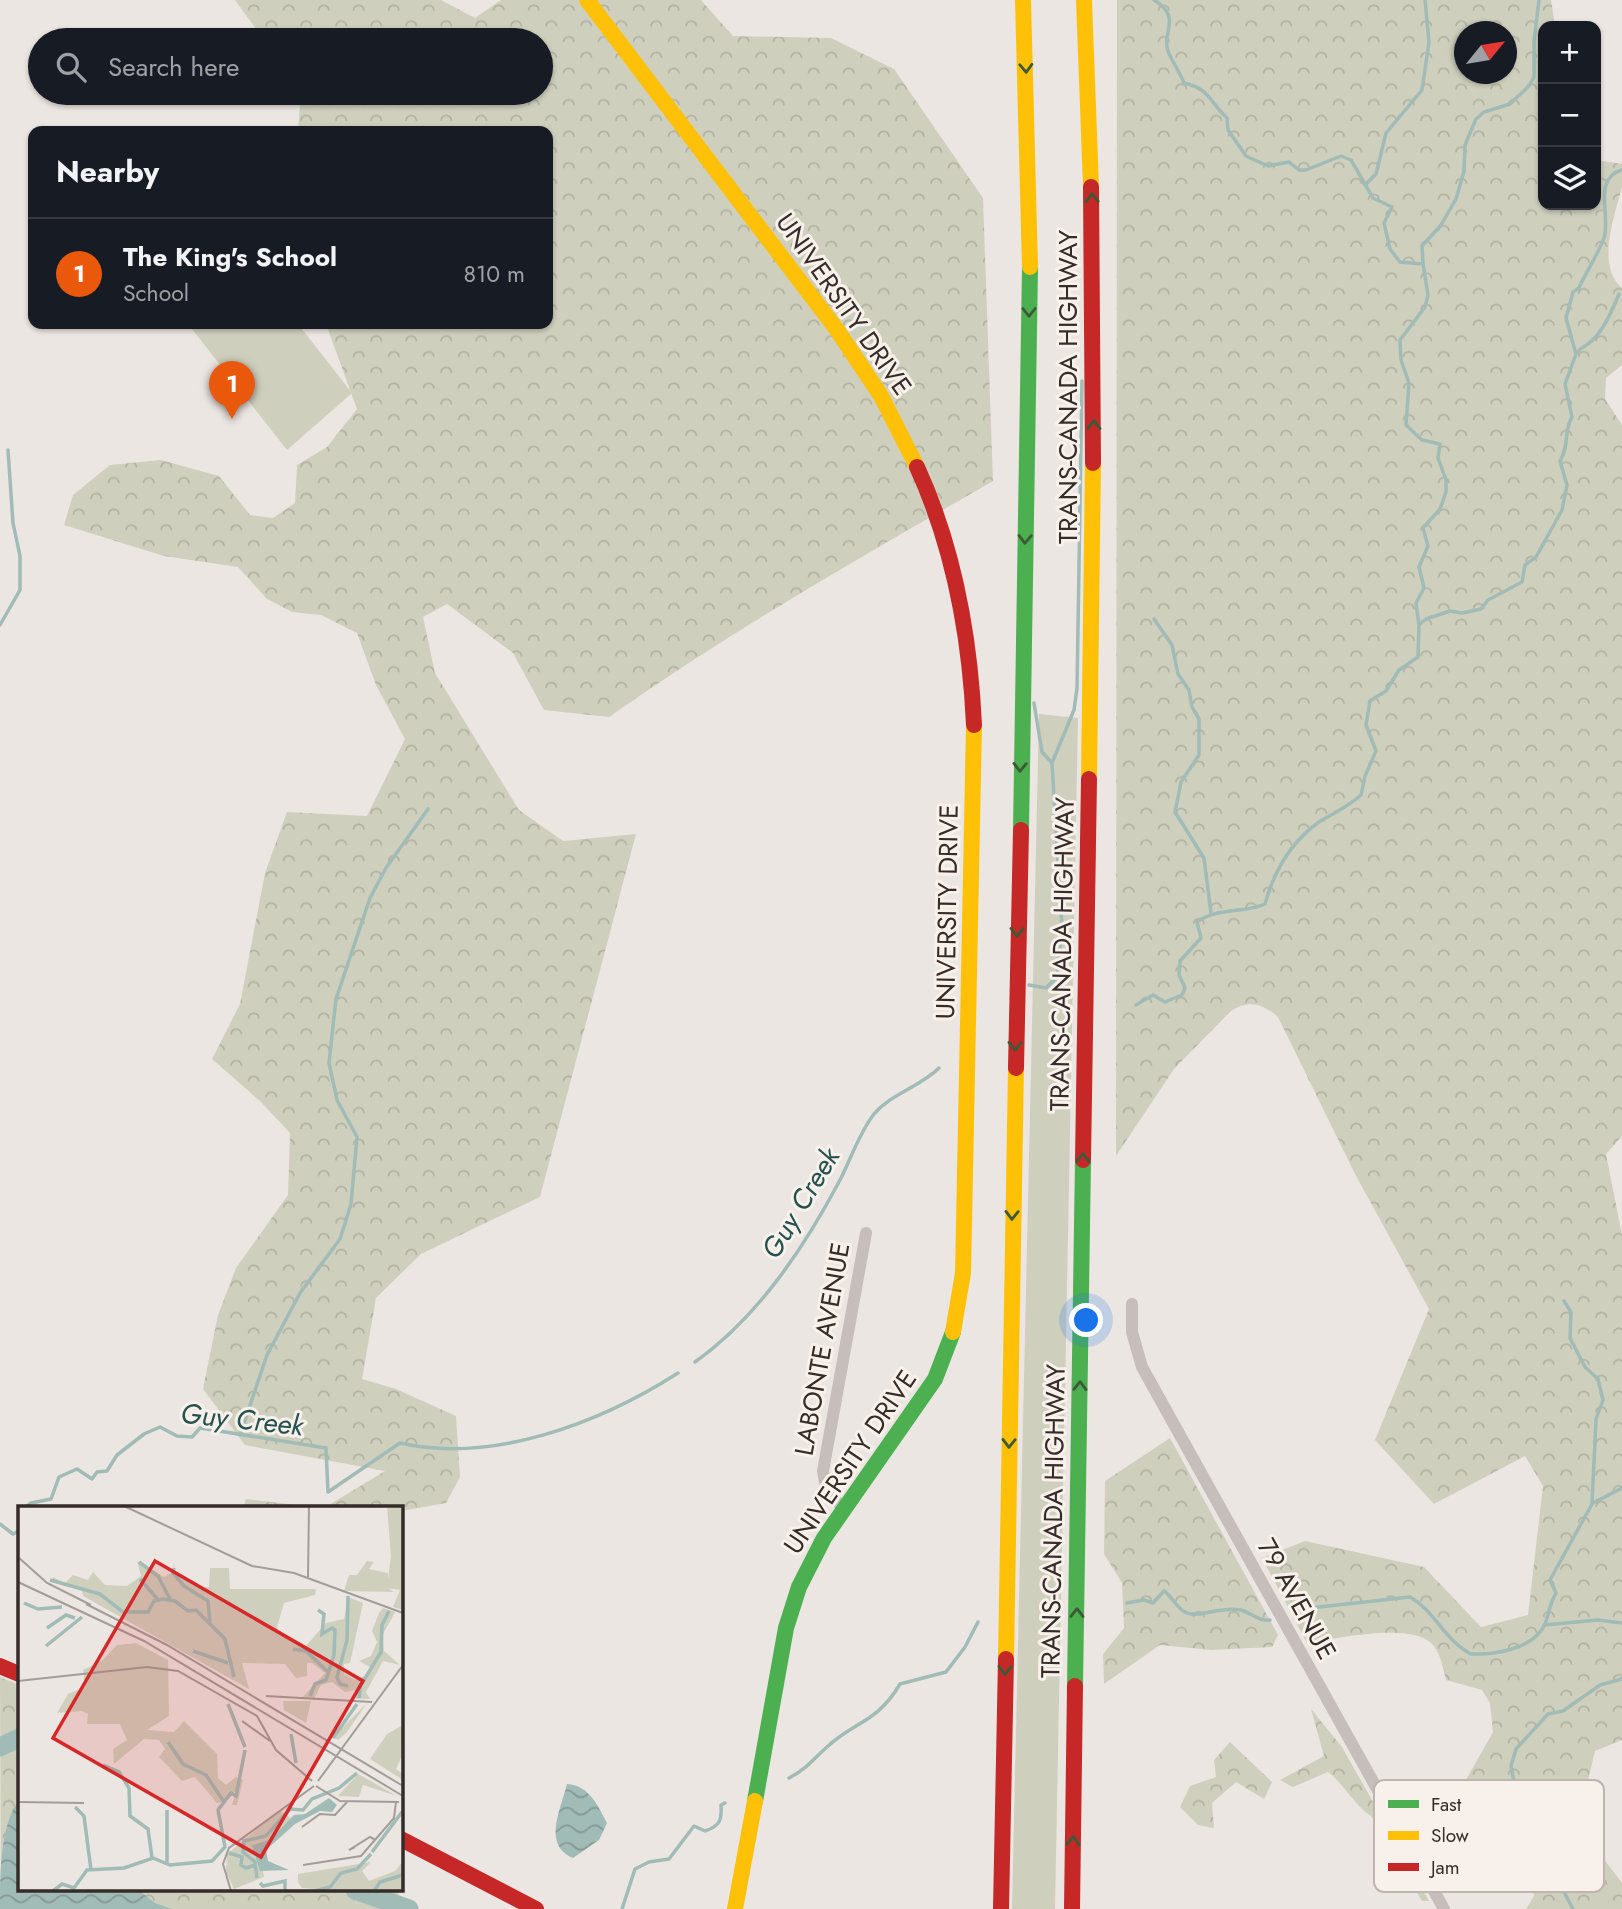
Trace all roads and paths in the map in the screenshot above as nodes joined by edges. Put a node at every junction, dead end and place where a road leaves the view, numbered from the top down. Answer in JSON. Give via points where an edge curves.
{"nodes":[{"id":1,"x":587,"y":0,"type":"edge"},
{"id":2,"x":1023,"y":0,"type":"edge"},
{"id":3,"x":1084,"y":0,"type":"edge"},
{"id":4,"x":866,"y":1233,"type":"dead end"},
{"id":5,"x":1132,"y":1304,"type":"dead end"},
{"id":6,"x":843,"y":1508,"type":"junction"},
{"id":7,"x":0,"y":1666,"type":"edge"},
{"id":8,"x":18,"y":1674,"type":"edge"},
{"id":9,"x":1374,"y":1783,"type":"edge"},
{"id":10,"x":402,"y":1840,"type":"edge"},
{"id":11,"x":741,"y":1888,"type":"junction"},
{"id":12,"x":1435,"y":1892,"type":"edge"},
{"id":13,"x":536,"y":1909,"type":"edge"},
{"id":14,"x":736,"y":1909,"type":"edge"},
{"id":15,"x":744,"y":1909,"type":"edge"},
{"id":16,"x":1001,"y":1909,"type":"edge"},
{"id":17,"x":1072,"y":1909,"type":"edge"},
{"id":18,"x":1444,"y":1909,"type":"edge"}],
"edges":[{"from":1,"to":6,"type":"main road","name":"UNIVERSITY DRIVE","via":[[846,342],[882,397],[929,493],[952,566],[968,644],[975,740],[961,1299],[951,1344],[935,1380]]},
{"from":2,"to":16,"type":"main road","name":"TRANS-CANADA HIGHWAY","one_way":true,"via":[[1030,243]]},
{"from":17,"to":3,"type":"main road","name":"TRANS-CANADA HIGHWAY","one_way":true,"via":[[1094,420]]},
{"from":4,"to":6,"type":"street","name":"LABONTE AVENUE","via":[[823,1471],[826,1488]]},
{"from":5,"to":9,"type":"street","name":"79 AVENUE","via":[[1132,1332],[1142,1367]]},
{"from":6,"to":11,"type":"main road","name":"UNIVERSITY DRIVE","via":[[807,1568],[789,1618]]},
{"from":7,"to":8,"type":"main road"},
{"from":10,"to":13,"type":"main road"},
{"from":11,"to":14,"type":"main road","name":"UNIVERSITY DRIVE"},
{"from":11,"to":15,"type":"main road","name":"UNIVERSITY DRIVE"},
{"from":12,"to":18,"type":"street","name":"79 AVENUE"}]}
